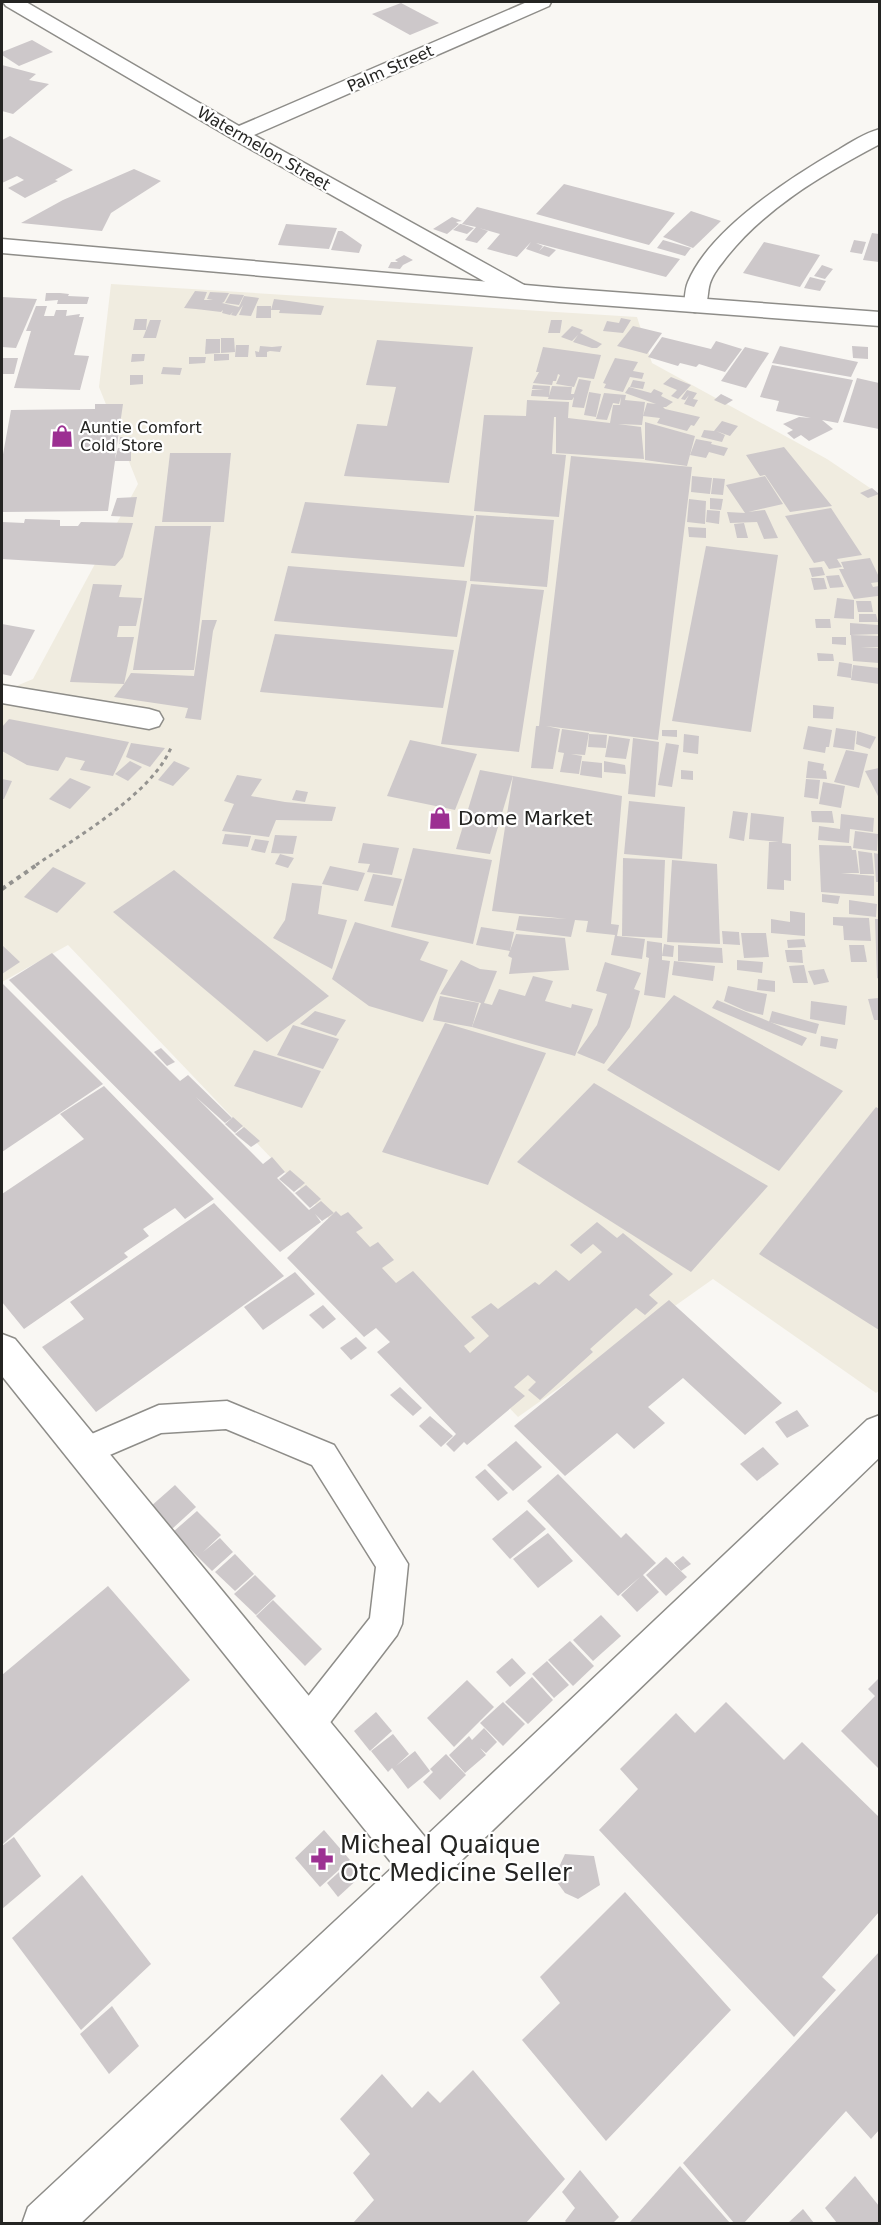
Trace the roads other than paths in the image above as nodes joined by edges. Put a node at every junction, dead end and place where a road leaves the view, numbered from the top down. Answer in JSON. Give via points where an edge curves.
{"nodes":[{"id":1,"x":13,"y":2,"type":"edge"},
{"id":2,"x":542,"y":2,"type":"edge"},
{"id":3,"x":238,"y":134,"type":"junction"},
{"id":4,"x":879,"y":135,"type":"edge"},
{"id":5,"x":2,"y":246,"type":"edge"},
{"id":6,"x":518,"y":291,"type":"junction"},
{"id":7,"x":695,"y":305,"type":"junction"},
{"id":8,"x":879,"y":319,"type":"edge"},
{"id":9,"x":2,"y":694,"type":"edge"},
{"id":10,"x":150,"y":719,"type":"road end"},
{"id":11,"x":2,"y":1350,"type":"edge"},
{"id":12,"x":879,"y":1432,"type":"edge"},
{"id":13,"x":84,"y":1452,"type":"junction"},
{"id":14,"x":307,"y":1725,"type":"junction"},
{"id":15,"x":423,"y":1868,"type":"junction"},
{"id":16,"x":45,"y":2223,"type":"edge"}],
"edges":[{"from":1,"to":3,"type":"street","name":"Watermelon Street"},
{"from":2,"to":3,"type":"street","name":"Palm Street"},
{"from":3,"to":6,"type":"street","name":"Watermelon Street"},
{"from":4,"to":7,"type":"street","via":[[851,149],[761,210],[715,258],[699,283]]},
{"from":5,"to":6,"type":"street"},
{"from":6,"to":7,"type":"street"},
{"from":7,"to":8,"type":"street"},
{"from":9,"to":10,"type":"street"},
{"from":11,"to":13,"type":"street"},
{"from":12,"to":15,"type":"street"},
{"from":13,"to":14,"type":"street"},
{"from":13,"to":14,"type":"lane","via":[[159,1419],[227,1415],[323,1455],[392,1564],[386,1624]]},
{"from":14,"to":15,"type":"street"},
{"from":15,"to":16,"type":"street"}]}
